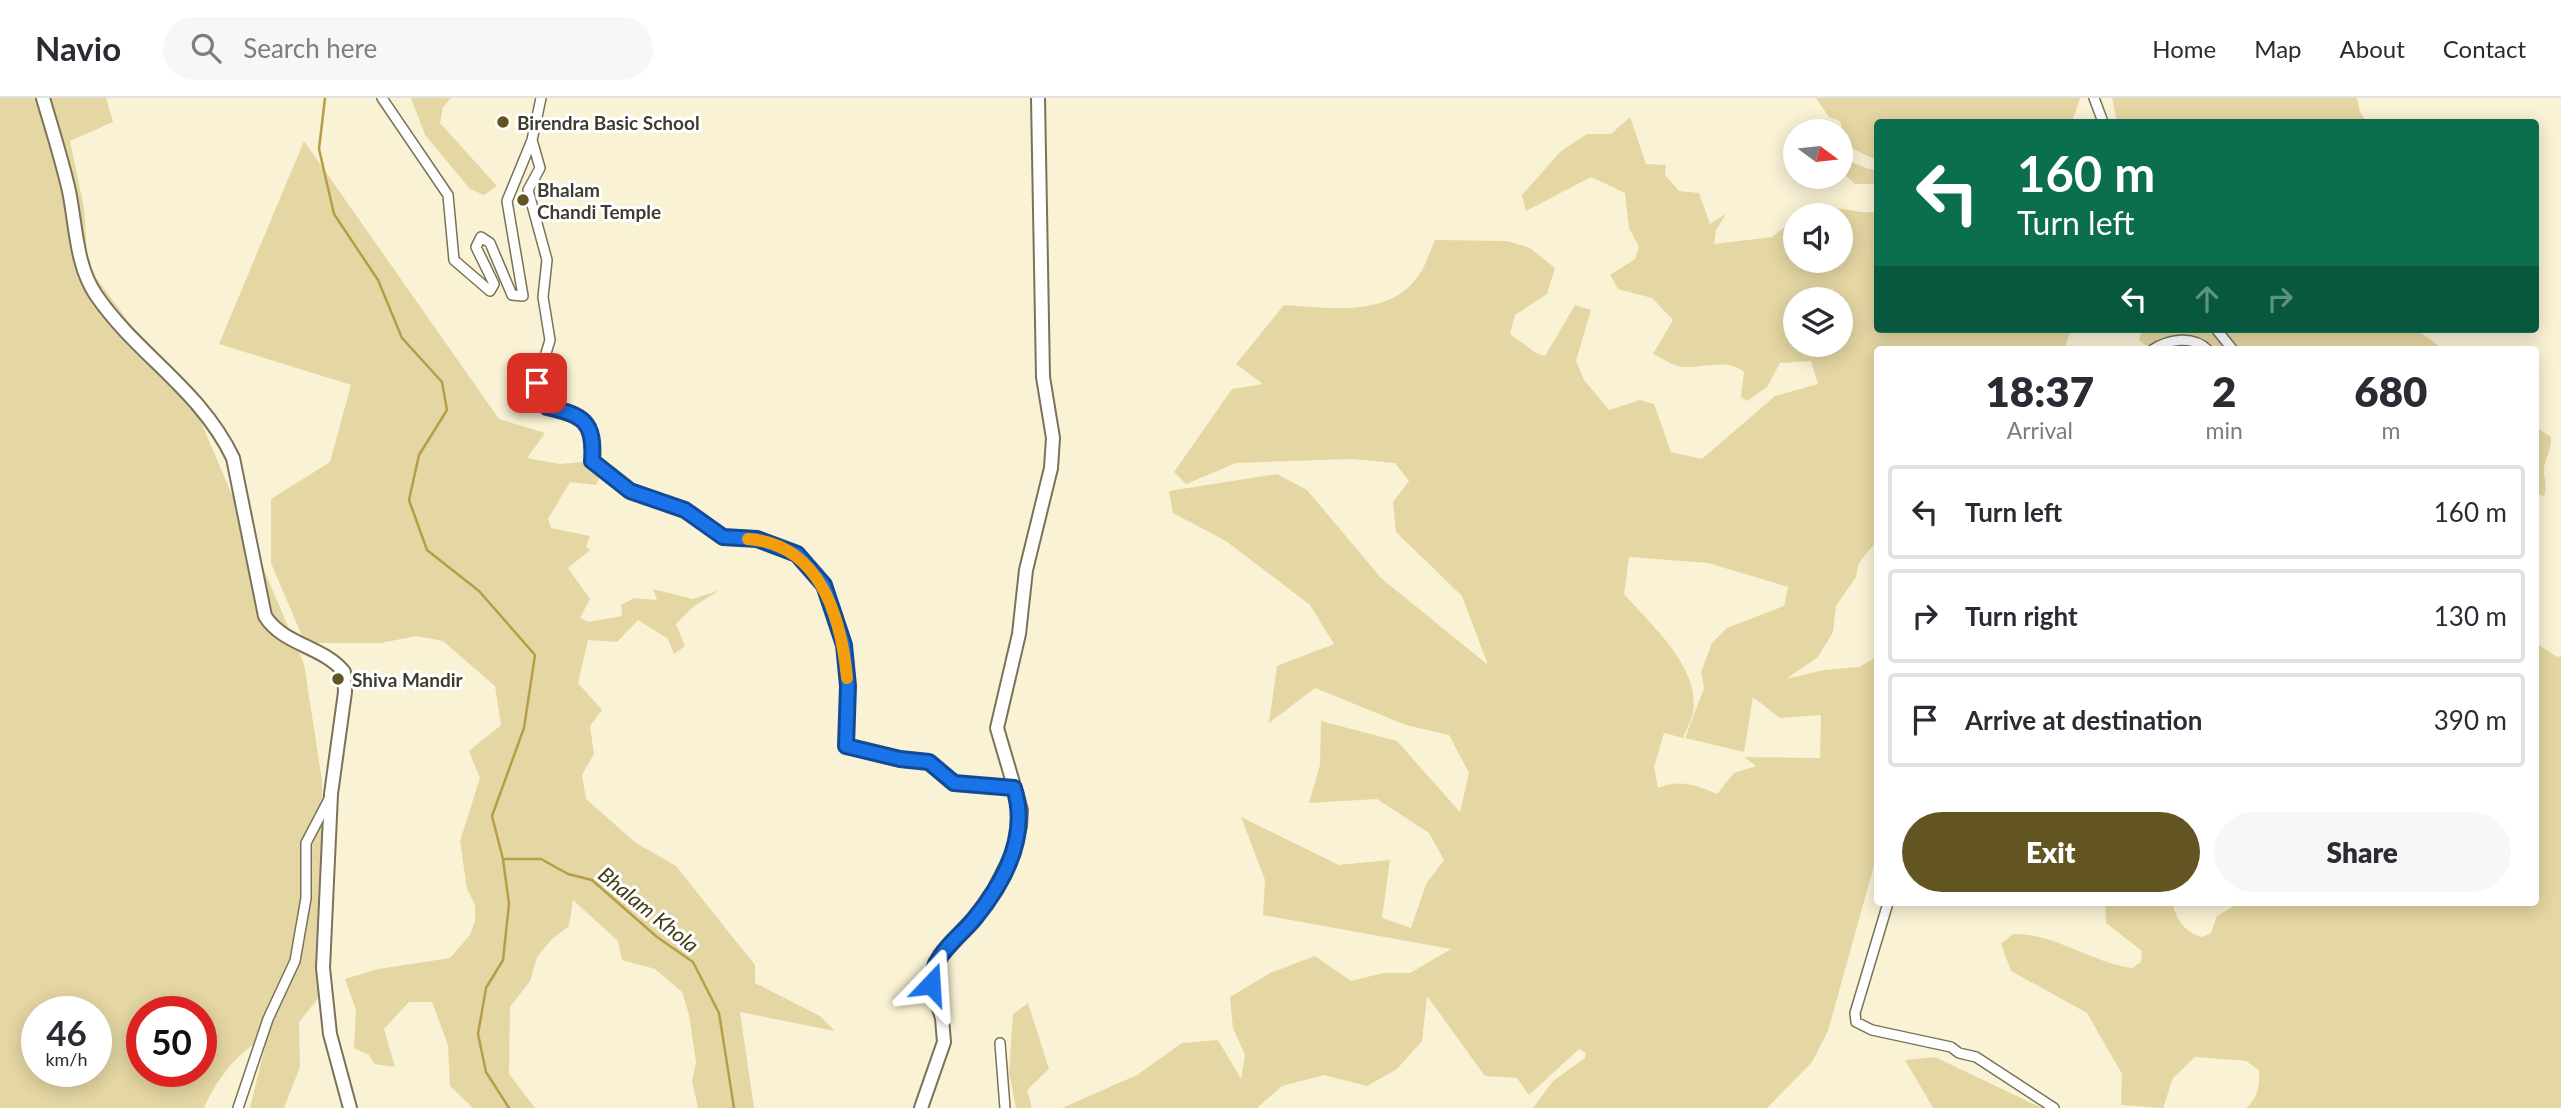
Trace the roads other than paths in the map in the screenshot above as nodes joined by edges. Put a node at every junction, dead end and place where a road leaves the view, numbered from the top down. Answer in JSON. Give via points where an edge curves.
{"nodes":[{"id":1,"x":43,"y":98,"type":"edge"},
{"id":2,"x":382,"y":98,"type":"edge"},
{"id":3,"x":541,"y":98,"type":"edge"},
{"id":4,"x":1038,"y":98,"type":"edge"},
{"id":5,"x":2094,"y":98,"type":"edge"},
{"id":6,"x":2102,"y":119,"type":"edge"},
{"id":7,"x":532,"y":141,"type":"junction"},
{"id":8,"x":2158,"y":346,"type":"edge"},
{"id":9,"x":2201,"y":346,"type":"edge"},
{"id":10,"x":1014,"y":788,"type":"junction"},
{"id":11,"x":331,"y":794,"type":"junction"},
{"id":12,"x":1887,"y":906,"type":"edge"},
{"id":13,"x":1000,"y":1043,"type":"dead end"},
{"id":14,"x":238,"y":1108,"type":"edge"},
{"id":15,"x":350,"y":1108,"type":"edge"},
{"id":16,"x":921,"y":1108,"type":"edge"},
{"id":17,"x":1005,"y":1108,"type":"edge"},
{"id":18,"x":2054,"y":1108,"type":"edge"}],
"edges":[{"from":1,"to":11,"type":"main road","via":[[87,279],[110,312],[208,414],[222,436],[233,458],[265,616],[271,626],[332,660],[344,672]]},
{"from":2,"to":7,"type":"street","via":[[448,195],[454,260],[490,292],[494,284],[475,247],[481,237],[490,243],[512,295],[523,296],[507,201]]},
{"from":3,"to":7,"type":"street"},
{"from":4,"to":10,"type":"main road","via":[[1043,377],[1053,438],[1051,468],[1026,570],[1019,634],[997,718],[998,737]]},
{"from":5,"to":6,"type":"street"},
{"from":7,"to":10,"type":"street","via":[[540,168],[528,190],[547,260],[543,297],[550,340],[537,383],[547,407],[574,413],[589,425],[592,461],[630,491],[685,510],[723,537],[757,539],[797,554],[824,585],[844,645],[846,746],[929,762],[954,783]]},
{"from":8,"to":9,"type":"street","via":[[2191,340]]},
{"from":10,"to":16,"type":"main road","via":[[1021,816],[1014,851],[976,917],[940,954],[932,974],[944,1031],[941,1054]]},
{"from":11,"to":14,"type":"street","via":[[306,844],[306,898],[295,961],[268,1019]]},
{"from":11,"to":15,"type":"main road","via":[[323,968],[330,1034]]},
{"from":12,"to":18,"type":"street","via":[[1856,1022],[1872,1030],[1951,1046]]},
{"from":13,"to":17,"type":"street"}]}
